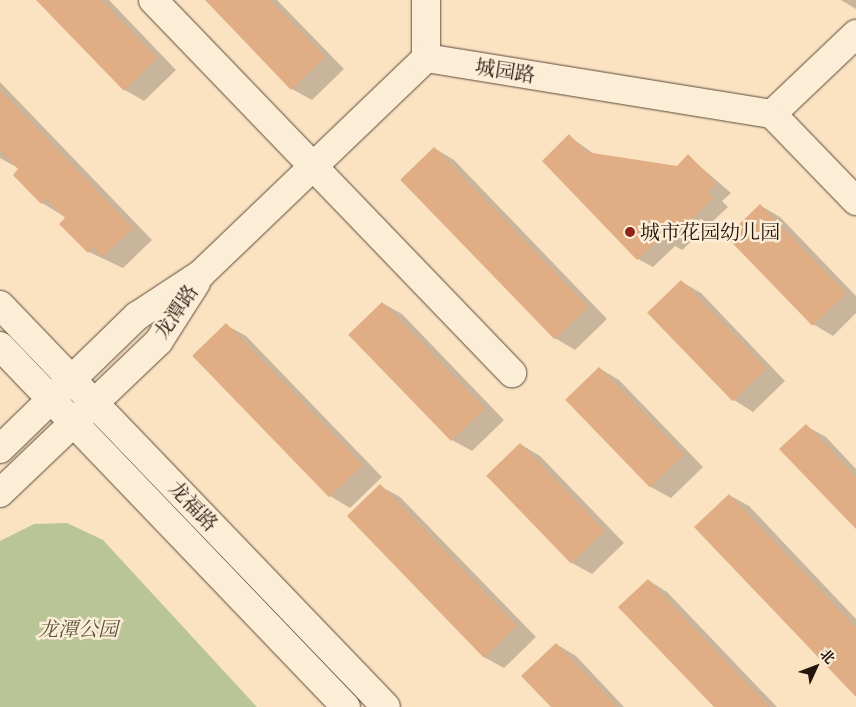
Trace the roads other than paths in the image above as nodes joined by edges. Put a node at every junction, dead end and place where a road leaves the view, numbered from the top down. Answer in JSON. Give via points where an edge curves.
{"nodes":[{"id":1,"x":153,"y":0,"type":"edge"},
{"id":2,"x":426,"y":0,"type":"edge"},
{"id":3,"x":856,"y":34,"type":"edge"},
{"id":4,"x":426,"y":58,"type":"junction"},
{"id":5,"x":772,"y":114,"type":"junction"},
{"id":6,"x":314,"y":167,"type":"junction"},
{"id":7,"x":856,"y":201,"type":"edge"},
{"id":8,"x":202,"y":274,"type":"junction"},
{"id":9,"x":0,"y":305,"type":"edge"},
{"id":10,"x":0,"y":346,"type":"edge"},
{"id":11,"x":512,"y":372,"type":"dead end"},
{"id":12,"x":72,"y":380,"type":"junction"},
{"id":13,"x":51,"y":400,"type":"junction"},
{"id":14,"x":94,"y":403,"type":"junction"},
{"id":15,"x":73,"y":423,"type":"junction"},
{"id":16,"x":0,"y":449,"type":"edge"},
{"id":17,"x":0,"y":493,"type":"edge"},
{"id":18,"x":346,"y":707,"type":"edge"},
{"id":19,"x":386,"y":707,"type":"edge"}],
"edges":[{"from":1,"to":6,"type":"street"},
{"from":2,"to":4,"type":"street"},
{"from":3,"to":5,"type":"street"},
{"from":4,"to":5,"type":"street","name":"城园路"},
{"from":4,"to":6,"type":"street"},
{"from":5,"to":7,"type":"street"},
{"from":6,"to":8,"type":"street"},
{"from":6,"to":11,"type":"street"},
{"from":8,"to":12,"type":"street","name":"龙潭路","via":[[137,316]]},
{"from":8,"to":14,"type":"street","name":"龙潭路","via":[[159,341]]},
{"from":9,"to":12,"type":"street","name":"龙福路"},
{"from":10,"to":13,"type":"street","name":"龙福路"},
{"from":12,"to":13,"type":"street","name":"龙潭路"},
{"from":12,"to":14,"type":"street","name":"龙福路"},
{"from":13,"to":15,"type":"street","name":"龙福路"},
{"from":13,"to":16,"type":"street","name":"龙潭路"},
{"from":14,"to":15,"type":"street","name":"龙潭路"},
{"from":14,"to":19,"type":"street","name":"龙福路"},
{"from":15,"to":17,"type":"street","name":"龙潭路"},
{"from":15,"to":18,"type":"street","name":"龙福路"}]}
